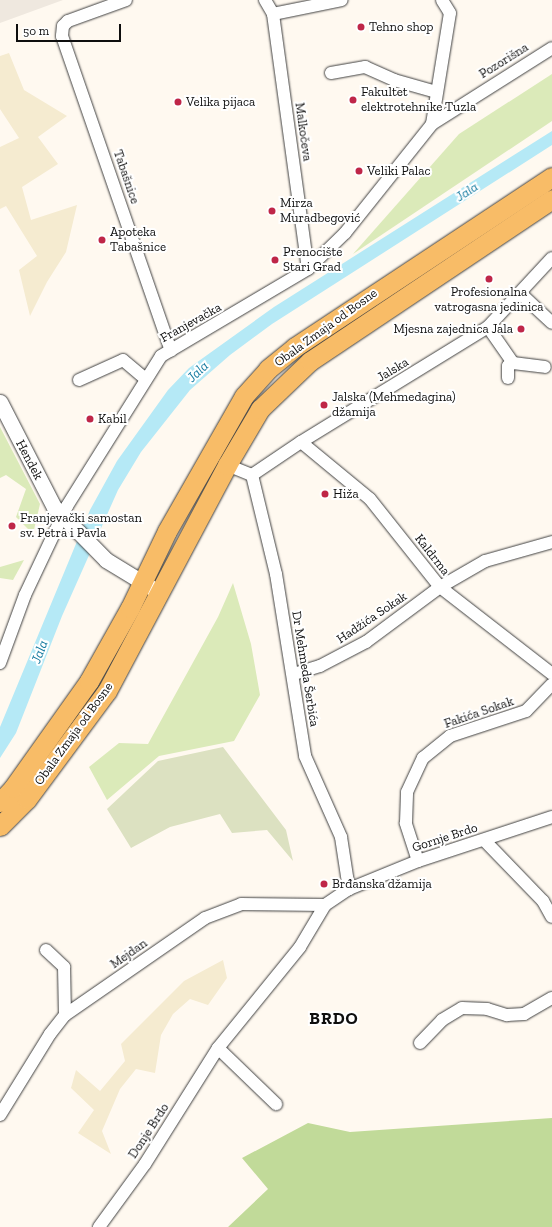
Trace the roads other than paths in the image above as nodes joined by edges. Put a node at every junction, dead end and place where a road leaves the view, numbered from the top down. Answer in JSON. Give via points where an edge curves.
{"nodes":[{"id":1,"x":126,"y":0,"type":"edge"},
{"id":2,"x":265,"y":0,"type":"edge"},
{"id":3,"x":342,"y":0,"type":"edge"},
{"id":4,"x":442,"y":0,"type":"edge"},
{"id":5,"x":273,"y":14,"type":"junction"},
{"id":6,"x":552,"y":48,"type":"edge"},
{"id":7,"x":331,"y":74,"type":"dead end"},
{"id":8,"x":436,"y":92,"type":"junction"},
{"id":9,"x":432,"y":124,"type":"junction"},
{"id":10,"x":552,"y":177,"type":"edge"},
{"id":11,"x":552,"y":199,"type":"edge"},
{"id":12,"x":552,"y":258,"type":"edge"},
{"id":13,"x":308,"y":269,"type":"junction"},
{"id":14,"x":521,"y":294,"type":"junction"},
{"id":15,"x":552,"y":323,"type":"edge"},
{"id":16,"x":488,"y":327,"type":"junction"},
{"id":17,"x":171,"y":351,"type":"junction"},
{"id":18,"x":513,"y":363,"type":"junction"},
{"id":19,"x":545,"y":367,"type":"dead end"},
{"id":20,"x":508,"y":378,"type":"dead end"},
{"id":21,"x":146,"y":379,"type":"junction"},
{"id":22,"x":79,"y":380,"type":"dead end"},
{"id":23,"x":0,"y":404,"type":"edge"},
{"id":24,"x":301,"y":442,"type":"junction"},
{"id":25,"x":227,"y":464,"type":"junction"},
{"id":26,"x":252,"y":475,"type":"junction"},
{"id":27,"x":62,"y":516,"type":"junction"},
{"id":28,"x":552,"y":542,"type":"edge"},
{"id":29,"x":134,"y":579,"type":"junction"},
{"id":30,"x":440,"y":587,"type":"junction"},
{"id":31,"x":159,"y":592,"type":"junction"},
{"id":32,"x":0,"y":663,"type":"edge"},
{"id":33,"x":294,"y":674,"type":"junction"},
{"id":34,"x":552,"y":674,"type":"edge"},
{"id":35,"x":552,"y":684,"type":"edge"},
{"id":36,"x":0,"y":802,"type":"edge"},
{"id":37,"x":552,"y":817,"type":"edge"},
{"id":38,"x":0,"y":826,"type":"edge"},
{"id":39,"x":484,"y":840,"type":"junction"},
{"id":40,"x":418,"y":861,"type":"junction"},
{"id":41,"x":349,"y":889,"type":"junction"},
{"id":42,"x":326,"y":905,"type":"junction"},
{"id":43,"x":552,"y":917,"type":"edge"},
{"id":44,"x":46,"y":950,"type":"dead end"},
{"id":45,"x":552,"y":998,"type":"edge"},
{"id":46,"x":65,"y":1015,"type":"junction"},
{"id":47,"x":420,"y":1043,"type":"dead end"},
{"id":48,"x":218,"y":1048,"type":"junction"},
{"id":49,"x":276,"y":1104,"type":"dead end"},
{"id":50,"x":0,"y":1114,"type":"edge"},
{"id":51,"x":99,"y":1227,"type":"edge"}],
"edges":[{"from":1,"to":17,"type":"street","name":"Tabašnice","via":[[68,21],[63,26],[62,36]]},
{"from":2,"to":5,"type":"street","name":"Malkočeva"},
{"from":3,"to":5,"type":"street"},
{"from":4,"to":8,"type":"street","via":[[450,13]]},
{"from":5,"to":13,"type":"street","name":"Malkočeva"},
{"from":6,"to":9,"type":"street","name":"Pozorišna"},
{"from":7,"to":8,"type":"street","via":[[365,67],[394,80]]},
{"from":8,"to":9,"type":"street"},
{"from":9,"to":13,"type":"street","name":"Franjevačka","via":[[345,233]]},
{"from":10,"to":29,"type":"main road","name":"Obala Zmaja od Bosne","via":[[392,281],[295,347],[268,369],[244,396]]},
{"from":11,"to":25,"type":"main road","name":"Obala Zmaja od Bosne","via":[[310,361],[260,409]]},
{"from":12,"to":14,"type":"street","name":"Jalska"},
{"from":13,"to":17,"type":"street","name":"Franjevačka"},
{"from":14,"to":15,"type":"street"},
{"from":14,"to":16,"type":"street","name":"Jalska"},
{"from":16,"to":18,"type":"street"},
{"from":16,"to":24,"type":"street","name":"Jalska"},
{"from":17,"to":21,"type":"street","name":"Franjevačka","via":[[161,356]]},
{"from":18,"to":19,"type":"street"},
{"from":18,"to":20,"type":"street","via":[[508,366]]},
{"from":21,"to":22,"type":"street","via":[[123,360]]},
{"from":21,"to":27,"type":"street","name":"Franjevačka"},
{"from":23,"to":27,"type":"street","name":"Hendek","via":[[26,456]]},
{"from":24,"to":26,"type":"street","name":"Jalska"},
{"from":24,"to":30,"type":"street","name":"Kaldrma","via":[[370,499]]},
{"from":25,"to":26,"type":"street"},
{"from":25,"to":31,"type":"main road","name":"Obala Zmaja od Bosne"},
{"from":26,"to":33,"type":"street","name":"Dr Mehmeda Šerbića","via":[[276,574]]},
{"from":27,"to":29,"type":"street","name":"Hendek","via":[[106,560]]},
{"from":27,"to":32,"type":"street","name":"Franjevačka","via":[[25,595]]},
{"from":28,"to":30,"type":"street","name":"Hadžića Sokak","via":[[485,562]]},
{"from":29,"to":31,"type":"street"},
{"from":29,"to":36,"type":"main road","name":"Obala Zmaja od Bosne","via":[[89,681],[13,788]]},
{"from":30,"to":33,"type":"street","name":"Hadžića Sokak","via":[[366,642],[320,666]]},
{"from":30,"to":34,"type":"street","name":"Kaldrma"},
{"from":31,"to":38,"type":"main road","name":"Obala Zmaja od Bosne","via":[[107,691],[27,799]]},
{"from":33,"to":41,"type":"street","name":"Dr Mehmeda Šerbića","via":[[295,703],[305,756],[341,837]]},
{"from":35,"to":40,"type":"street","name":"Fakića Sokak","via":[[526,711],[450,736],[423,758],[407,792],[406,823]]},
{"from":37,"to":39,"type":"street","name":"Gornje Brdo"},
{"from":39,"to":40,"type":"street","name":"Gornje Brdo"},
{"from":39,"to":43,"type":"street","via":[[543,901]]},
{"from":40,"to":41,"type":"street","name":"Gornje Brdo"},
{"from":41,"to":42,"type":"street","name":"Donje Brdo"},
{"from":42,"to":46,"type":"street","name":"Mejdan","via":[[241,904],[205,918]]},
{"from":42,"to":48,"type":"street","name":"Donje Brdo","via":[[300,947]]},
{"from":44,"to":46,"type":"street","via":[[64,967]]},
{"from":45,"to":47,"type":"street","via":[[524,1014],[507,1015],[487,1009],[462,1008],[442,1020]]},
{"from":46,"to":50,"type":"street","name":"Mejdan","via":[[50,1034]]},
{"from":48,"to":49,"type":"street"},
{"from":48,"to":51,"type":"street","name":"Donje Brdo","via":[[145,1164]]}]}
